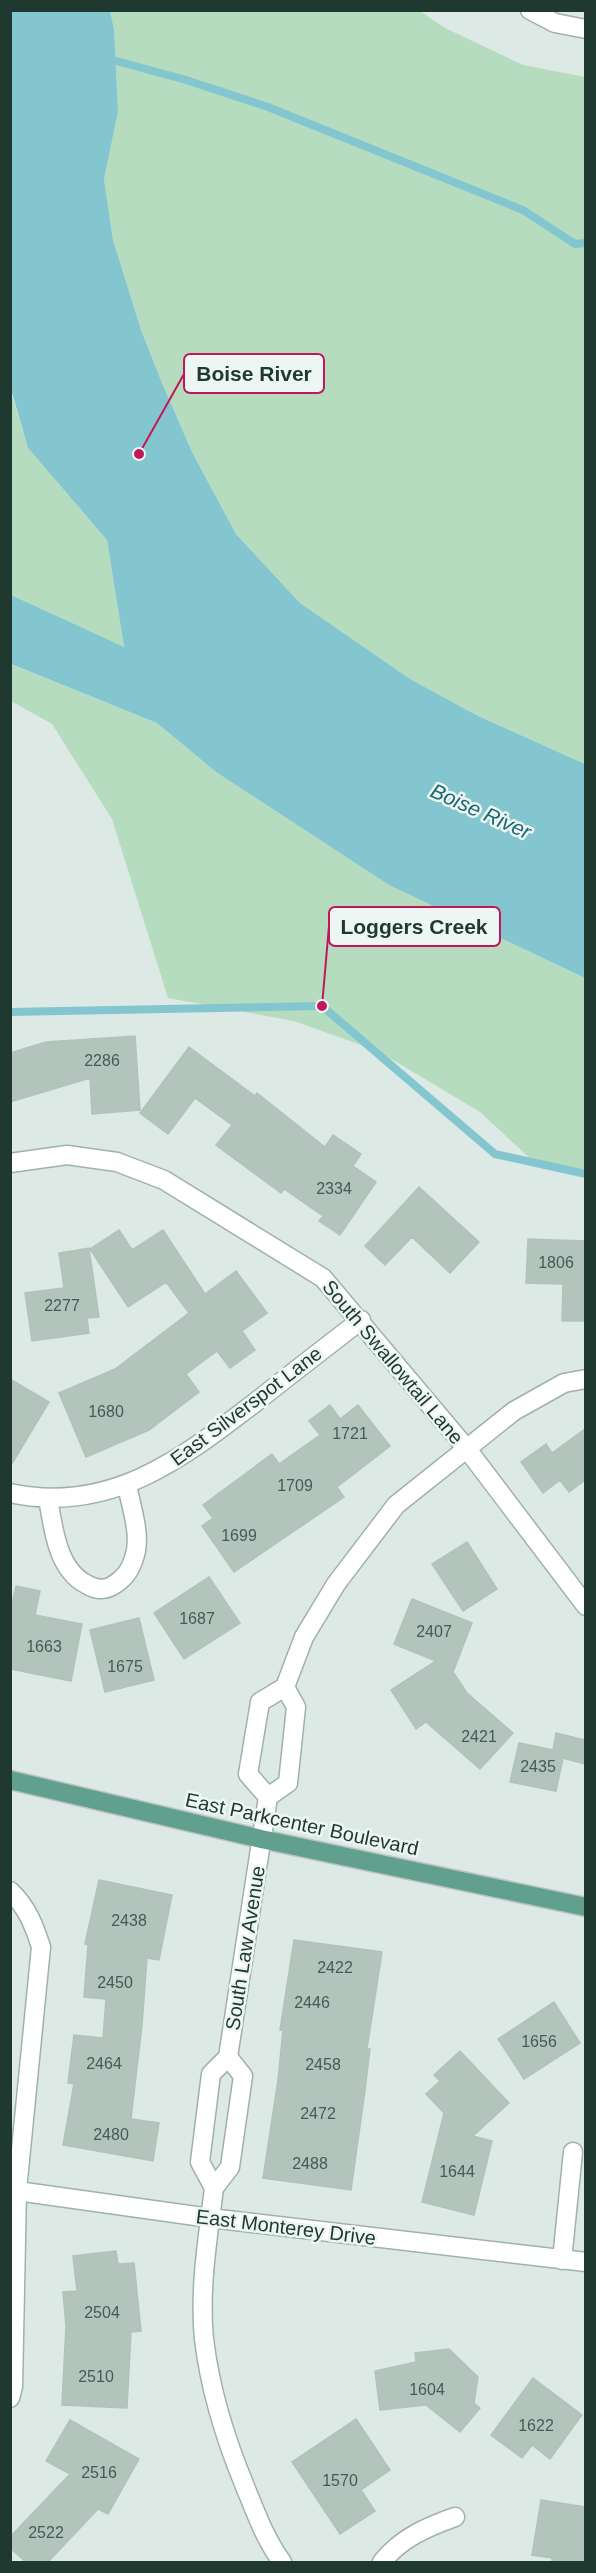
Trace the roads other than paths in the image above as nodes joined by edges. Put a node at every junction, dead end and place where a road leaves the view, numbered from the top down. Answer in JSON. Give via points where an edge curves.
{"nodes":[{"id":1,"x":530,"y":10,"type":"edge"},
{"id":2,"x":585,"y":29,"type":"edge"},
{"id":3,"x":10,"y":1163,"type":"edge"},
{"id":4,"x":361,"y":1320,"type":"junction"},
{"id":5,"x":585,"y":1379,"type":"edge"},
{"id":6,"x":468,"y":1449,"type":"junction"},
{"id":7,"x":127,"y":1485,"type":"junction"},
{"id":8,"x":10,"y":1493,"type":"edge"},
{"id":9,"x":48,"y":1498,"type":"junction"},
{"id":10,"x":585,"y":1606,"type":"edge"},
{"id":11,"x":285,"y":1687,"type":"junction"},
{"id":12,"x":10,"y":1780,"type":"edge"},
{"id":13,"x":268,"y":1797,"type":"junction"},
{"id":14,"x":261,"y":1839,"type":"junction"},
{"id":15,"x":16,"y":1897,"type":"edge"},
{"id":16,"x":585,"y":1906,"type":"edge"},
{"id":17,"x":228,"y":2057,"type":"junction"},
{"id":18,"x":573,"y":2152,"type":"dead end"},
{"id":19,"x":214,"y":2188,"type":"junction"},
{"id":20,"x":14,"y":2190,"type":"edge"},
{"id":21,"x":210,"y":2218,"type":"junction"},
{"id":22,"x":562,"y":2260,"type":"junction"},
{"id":23,"x":585,"y":2262,"type":"edge"},
{"id":24,"x":10,"y":2398,"type":"edge"},
{"id":25,"x":455,"y":2517,"type":"dead end"},
{"id":26,"x":282,"y":2562,"type":"edge"},
{"id":27,"x":382,"y":2562,"type":"edge"}],
"edges":[{"from":1,"to":2,"type":"street","via":[[555,23]]},
{"from":3,"to":4,"type":"street","name":"South Swallowtail Lane","via":[[67,1155],[117,1162],[164,1180],[323,1278]]},
{"from":4,"to":6,"type":"street","name":"South Swallowtail Lane"},
{"from":4,"to":7,"type":"street","name":"East Silverspot Lane","via":[[194,1450]]},
{"from":5,"to":6,"type":"street","via":[[564,1383],[514,1411]]},
{"from":6,"to":10,"type":"street","name":"South Swallowtail Lane"},
{"from":6,"to":11,"type":"street","via":[[396,1506],[349,1566],[304,1638]]},
{"from":7,"to":9,"type":"street","name":"East Silverspot Lane"},
{"from":7,"to":9,"type":"street","via":[[136,1533],[135,1557],[125,1578],[108,1588],[94,1588],[76,1579],[63,1561]]},
{"from":8,"to":9,"type":"street","name":"East Silverspot Lane"},
{"from":11,"to":13,"type":"street","via":[[296,1707],[288,1783]]},
{"from":11,"to":13,"type":"street","via":[[260,1702],[248,1774]]},
{"from":12,"to":14,"type":"main road","name":"East Parkcenter Boulevard"},
{"from":13,"to":14,"type":"street","name":"South Law Avenue"},
{"from":14,"to":16,"type":"main road","name":"East Parkcenter Boulevard"},
{"from":14,"to":17,"type":"street","name":"South Law Avenue"},
{"from":15,"to":20,"type":"street","via":[[34,1924],[41,1947]]},
{"from":17,"to":19,"type":"street","name":"South Law Avenue","via":[[211,2074],[200,2162]]},
{"from":17,"to":19,"type":"street","name":"South Law Avenue","via":[[243,2076],[230,2167]]},
{"from":18,"to":22,"type":"street"},
{"from":19,"to":21,"type":"street","name":"South Law Avenue"},
{"from":20,"to":21,"type":"street","name":"East Monterey Drive"},
{"from":20,"to":24,"type":"street"},
{"from":21,"to":22,"type":"street","name":"East Monterey Drive"},
{"from":21,"to":26,"type":"street","name":"South Law Avenue","via":[[204,2338],[223,2432],[255,2511]]},
{"from":22,"to":23,"type":"street","name":"East Monterey Drive"},
{"from":25,"to":27,"type":"street","via":[[420,2530]]}]}
